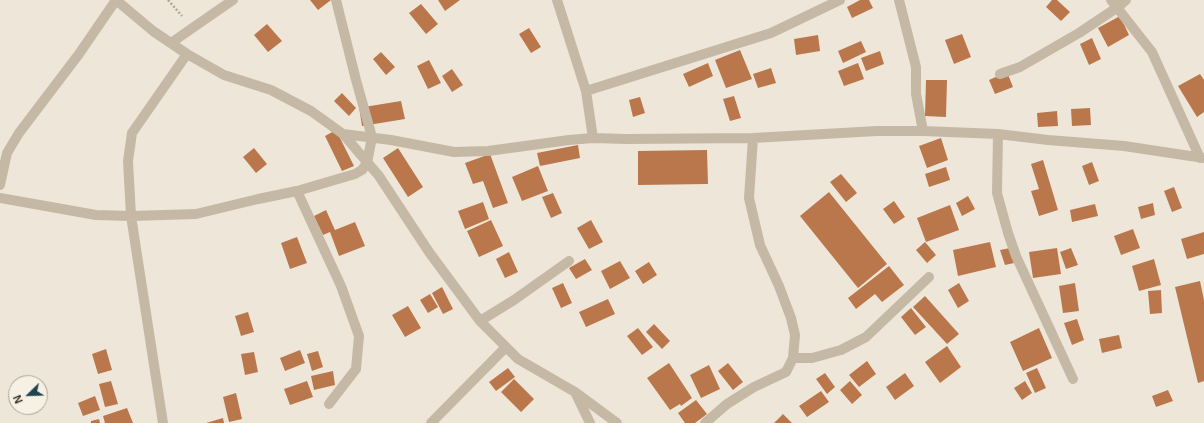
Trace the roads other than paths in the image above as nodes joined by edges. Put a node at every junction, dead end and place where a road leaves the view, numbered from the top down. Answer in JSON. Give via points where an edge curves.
{"nodes":[{"id":1,"x":116,"y":0,"type":"edge"},
{"id":2,"x":233,"y":0,"type":"edge"},
{"id":3,"x":336,"y":0,"type":"edge"},
{"id":4,"x":557,"y":0,"type":"edge"},
{"id":5,"x":840,"y":0,"type":"edge"},
{"id":6,"x":899,"y":0,"type":"edge"},
{"id":7,"x":1126,"y":0,"type":"edge"},
{"id":8,"x":1114,"y":4,"type":"edge"},
{"id":9,"x":171,"y":44,"type":"junction"},
{"id":10,"x":187,"y":54,"type":"junction"},
{"id":11,"x":1000,"y":74,"type":"dead end"},
{"id":12,"x":586,"y":91,"type":"junction"},
{"id":13,"x":923,"y":131,"type":"junction"},
{"id":14,"x":342,"y":134,"type":"junction"},
{"id":15,"x":998,"y":134,"type":"junction"},
{"id":16,"x":372,"y":137,"type":"junction"},
{"id":17,"x":593,"y":138,"type":"junction"},
{"id":18,"x":752,"y":138,"type":"junction"},
{"id":19,"x":1202,"y":158,"type":"edge"},
{"id":20,"x":367,"y":163,"type":"junction"},
{"id":21,"x":0,"y":185,"type":"edge"},
{"id":22,"x":297,"y":191,"type":"junction"},
{"id":23,"x":0,"y":198,"type":"edge"},
{"id":24,"x":131,"y":216,"type":"junction"},
{"id":25,"x":569,"y":262,"type":"dead end"},
{"id":26,"x":929,"y":277,"type":"dead end"},
{"id":27,"x":480,"y":322,"type":"junction"},
{"id":28,"x":506,"y":347,"type":"junction"},
{"id":29,"x":793,"y":358,"type":"junction"},
{"id":30,"x":1073,"y":379,"type":"dead end"},
{"id":31,"x":575,"y":392,"type":"junction"},
{"id":32,"x":329,"y":404,"type":"dead end"},
{"id":33,"x":163,"y":423,"type":"edge"},
{"id":34,"x":431,"y":423,"type":"edge"},
{"id":35,"x":590,"y":423,"type":"edge"},
{"id":36,"x":617,"y":423,"type":"edge"},
{"id":37,"x":705,"y":423,"type":"edge"}],
"edges":[{"from":1,"to":9,"type":"street"},
{"from":1,"to":21,"type":"street","via":[[19,133],[7,153]]},
{"from":2,"to":9,"type":"street"},
{"from":3,"to":16,"type":"street"},
{"from":4,"to":12,"type":"street"},
{"from":5,"to":12,"type":"street","via":[[771,34]]},
{"from":6,"to":13,"type":"street","via":[[916,67],[916,94]]},
{"from":7,"to":8,"type":"street"},
{"from":8,"to":11,"type":"street","via":[[1079,33],[1020,67]]},
{"from":8,"to":19,"type":"street","via":[[1152,52]]},
{"from":9,"to":10,"type":"street"},
{"from":10,"to":14,"type":"street","via":[[224,75],[271,90],[311,111]]},
{"from":10,"to":24,"type":"street","via":[[132,133],[128,161]]},
{"from":12,"to":17,"type":"street"},
{"from":13,"to":15,"type":"street"},
{"from":13,"to":18,"type":"street","via":[[877,130]]},
{"from":14,"to":16,"type":"street"},
{"from":14,"to":20,"type":"street"},
{"from":15,"to":19,"type":"street","via":[[1124,146]]},
{"from":15,"to":30,"type":"street","via":[[997,193],[1008,233],[1016,256]]},
{"from":16,"to":17,"type":"street","via":[[454,152],[488,151]]},
{"from":16,"to":20,"type":"street"},
{"from":17,"to":18,"type":"street"},
{"from":18,"to":29,"type":"street","via":[[749,198],[760,245],[791,318],[795,335]]},
{"from":20,"to":22,"type":"street","via":[[356,174]]},
{"from":20,"to":27,"type":"street","via":[[379,176],[429,252]]},
{"from":22,"to":24,"type":"street","via":[[196,214]]},
{"from":22,"to":32,"type":"street","via":[[341,286],[360,336],[356,368]]},
{"from":23,"to":24,"type":"street","via":[[96,215]]},
{"from":24,"to":33,"type":"street"},
{"from":25,"to":27,"type":"street"},
{"from":26,"to":29,"type":"street","via":[[866,337],[841,350],[812,358]]},
{"from":27,"to":28,"type":"street"},
{"from":28,"to":31,"type":"street","via":[[518,359]]},
{"from":28,"to":34,"type":"street"},
{"from":29,"to":37,"type":"street","via":[[786,372],[754,387],[727,404]]},
{"from":31,"to":35,"type":"street"},
{"from":31,"to":36,"type":"street"}]}
